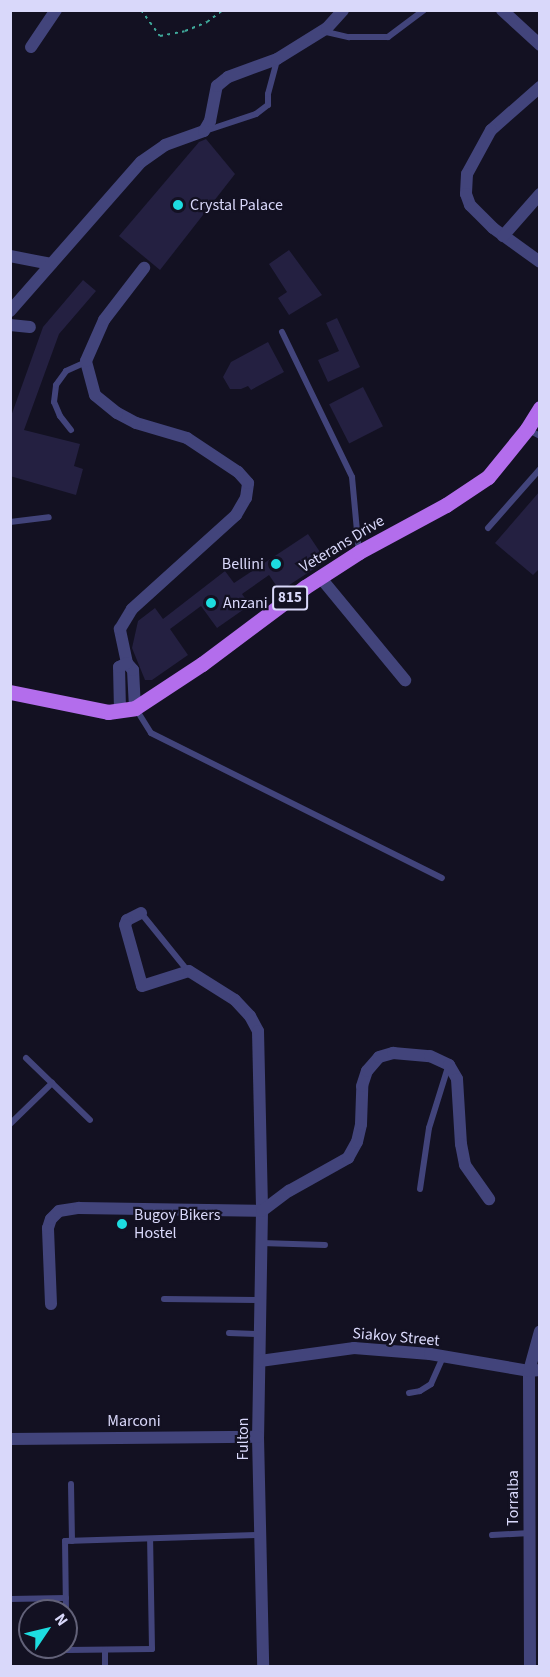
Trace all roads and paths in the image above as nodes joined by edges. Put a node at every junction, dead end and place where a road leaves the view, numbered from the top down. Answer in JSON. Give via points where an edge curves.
{"nodes":[{"id":1,"x":56,"y":10,"type":"edge"},
{"id":2,"x":141,"y":10,"type":"edge"},
{"id":3,"x":223,"y":10,"type":"edge"},
{"id":4,"x":343,"y":10,"type":"edge"},
{"id":5,"x":424,"y":10,"type":"edge"},
{"id":6,"x":502,"y":10,"type":"edge"},
{"id":7,"x":322,"y":31,"type":"junction"},
{"id":8,"x":540,"y":45,"type":"edge"},
{"id":9,"x":31,"y":47,"type":"dead end"},
{"id":10,"x":277,"y":59,"type":"junction"},
{"id":11,"x":540,"y":87,"type":"edge"},
{"id":12,"x":204,"y":131,"type":"junction"},
{"id":13,"x":540,"y":194,"type":"edge"},
{"id":14,"x":503,"y":236,"type":"junction"},
{"id":15,"x":10,"y":256,"type":"edge"},
{"id":16,"x":540,"y":262,"type":"edge"},
{"id":17,"x":51,"y":264,"type":"junction"},
{"id":18,"x":144,"y":268,"type":"dead end"},
{"id":19,"x":10,"y":311,"type":"edge"},
{"id":20,"x":10,"y":325,"type":"edge"},
{"id":21,"x":30,"y":327,"type":"dead end"},
{"id":22,"x":282,"y":332,"type":"dead end"},
{"id":23,"x":86,"y":361,"type":"junction"},
{"id":24,"x":540,"y":408,"type":"edge"},
{"id":25,"x":71,"y":430,"type":"dead end"},
{"id":26,"x":533,"y":433,"type":"edge"},
{"id":27,"x":540,"y":469,"type":"edge"},
{"id":28,"x":49,"y":517,"type":"dead end"},
{"id":29,"x":10,"y":522,"type":"edge"},
{"id":30,"x":488,"y":528,"type":"dead end"},
{"id":31,"x":359,"y":552,"type":"junction"},
{"id":32,"x":320,"y":577,"type":"junction"},
{"id":33,"x":405,"y":680,"type":"dead end"},
{"id":34,"x":10,"y":692,"type":"edge"},
{"id":35,"x":128,"y":709,"type":"junction"},
{"id":36,"x":442,"y":878,"type":"dead end"},
{"id":37,"x":141,"y":913,"type":"joint"},
{"id":38,"x":189,"y":971,"type":"junction"},
{"id":39,"x":26,"y":1058,"type":"dead end"},
{"id":40,"x":449,"y":1065,"type":"junction"},
{"id":41,"x":52,"y":1083,"type":"junction"},
{"id":42,"x":90,"y":1120,"type":"dead end"},
{"id":43,"x":10,"y":1124,"type":"edge"},
{"id":44,"x":420,"y":1189,"type":"dead end"},
{"id":45,"x":489,"y":1200,"type":"dead end"},
{"id":46,"x":262,"y":1211,"type":"junction"},
{"id":47,"x":261,"y":1243,"type":"junction"},
{"id":48,"x":325,"y":1245,"type":"dead end"},
{"id":49,"x":164,"y":1299,"type":"dead end"},
{"id":50,"x":259,"y":1300,"type":"junction"},
{"id":51,"x":51,"y":1304,"type":"dead end"},
{"id":52,"x":540,"y":1331,"type":"edge"},
{"id":53,"x":229,"y":1334,"type":"dead end"},
{"id":54,"x":260,"y":1334,"type":"junction"},
{"id":55,"x":443,"y":1358,"type":"junction"},
{"id":56,"x":260,"y":1361,"type":"junction"},
{"id":57,"x":534,"y":1371,"type":"edge"},
{"id":58,"x":409,"y":1393,"type":"dead end"},
{"id":59,"x":258,"y":1437,"type":"junction"},
{"id":60,"x":10,"y":1439,"type":"edge"},
{"id":61,"x":71,"y":1484,"type":"dead end"},
{"id":62,"x":530,"y":1533,"type":"junction"},
{"id":63,"x":262,"y":1535,"type":"junction"},
{"id":64,"x":492,"y":1535,"type":"dead end"},
{"id":65,"x":150,"y":1539,"type":"junction"},
{"id":66,"x":72,"y":1540,"type":"junction"},
{"id":67,"x":66,"y":1598,"type":"joint"},
{"id":68,"x":10,"y":1599,"type":"edge"},
{"id":69,"x":78,"y":1650,"type":"edge"},
{"id":70,"x":105,"y":1650,"type":"junction"},
{"id":71,"x":105,"y":1666,"type":"edge"},
{"id":72,"x":263,"y":1666,"type":"edge"},
{"id":73,"x":530,"y":1666,"type":"edge"}],
"edges":[{"from":1,"to":9,"type":"street"},
{"from":2,"to":3,"type":"path","via":[[160,36],[207,22]]},
{"from":4,"to":7,"type":"street"},
{"from":5,"to":7,"type":"lane","via":[[388,38],[349,37]]},
{"from":6,"to":8,"type":"street"},
{"from":7,"to":10,"type":"street"},
{"from":10,"to":12,"type":"street","via":[[228,77],[217,86]]},
{"from":10,"to":12,"type":"lane","via":[[268,105],[256,114]]},
{"from":11,"to":14,"type":"street","via":[[491,130],[467,174],[467,200]]},
{"from":12,"to":17,"type":"street","via":[[165,146],[141,162]]},
{"from":13,"to":14,"type":"street"},
{"from":14,"to":16,"type":"street"},
{"from":15,"to":17,"type":"street"},
{"from":17,"to":19,"type":"street"},
{"from":18,"to":23,"type":"street","via":[[104,320]]},
{"from":20,"to":21,"type":"street"},
{"from":22,"to":31,"type":"lane","via":[[352,477]]},
{"from":23,"to":25,"type":"lane","via":[[66,370],[56,385],[54,402]]},
{"from":23,"to":35,"type":"street","via":[[95,394],[117,414],[187,438],[248,483],[246,498],[236,515],[132,609],[120,629],[127,663],[119,667]]},
{"from":24,"to":26,"type":"main road","name":"Veterans Drive","number":"815"},
{"from":26,"to":31,"type":"main road","name":"Veterans Drive","number":"815","via":[[488,477],[446,505]]},
{"from":27,"to":30,"type":"lane"},
{"from":28,"to":29,"type":"lane"},
{"from":31,"to":32,"type":"main road","name":"Veterans Drive","number":"815"},
{"from":32,"to":33,"type":"street"},
{"from":32,"to":35,"type":"main road","name":"Veterans Drive","number":"815","via":[[202,664]]},
{"from":34,"to":35,"type":"main road","via":[[108,712]]},
{"from":35,"to":36,"type":"lane","via":[[150,733]]},
{"from":37,"to":38,"type":"lane"},
{"from":37,"to":38,"type":"street","via":[[125,925],[142,986]]},
{"from":38,"to":46,"type":"street","name":"Fulton","via":[[235,1000],[258,1031]]},
{"from":39,"to":41,"type":"lane"},
{"from":40,"to":44,"type":"lane","via":[[429,1128]]},
{"from":40,"to":45,"type":"street","via":[[457,1079],[465,1166]]},
{"from":40,"to":46,"type":"street","via":[[430,1056],[393,1053],[379,1057],[367,1071],[362,1086],[361,1124],[348,1158]]},
{"from":41,"to":42,"type":"lane"},
{"from":41,"to":43,"type":"lane"},
{"from":46,"to":47,"type":"street","name":"Fulton"},
{"from":46,"to":51,"type":"street","via":[[63,1208],[53,1216],[48,1228]]},
{"from":47,"to":48,"type":"lane"},
{"from":47,"to":50,"type":"street","name":"Fulton"},
{"from":49,"to":50,"type":"lane"},
{"from":50,"to":54,"type":"street","name":"Fulton"},
{"from":52,"to":57,"type":"street","name":"Torralba"},
{"from":53,"to":54,"type":"lane"},
{"from":54,"to":56,"type":"street","name":"Fulton"},
{"from":55,"to":56,"type":"street","name":"Siakoy Street","via":[[354,1348]]},
{"from":55,"to":57,"type":"street","name":"Siakoy Street"},
{"from":55,"to":58,"type":"lane","via":[[431,1384]]},
{"from":56,"to":59,"type":"street","name":"Fulton"},
{"from":57,"to":62,"type":"street","name":"Torralba"},
{"from":59,"to":60,"type":"street","name":"Marconi"},
{"from":59,"to":63,"type":"street","name":"Fulton"},
{"from":61,"to":66,"type":"lane"},
{"from":62,"to":64,"type":"lane"},
{"from":62,"to":73,"type":"street","name":"Torralba"},
{"from":63,"to":65,"type":"lane"},
{"from":63,"to":72,"type":"street","name":"Fulton"},
{"from":65,"to":66,"type":"lane"},
{"from":65,"to":70,"type":"lane","via":[[152,1649]]},
{"from":66,"to":67,"type":"lane","via":[[65,1541]]},
{"from":67,"to":68,"type":"lane"},
{"from":69,"to":70,"type":"lane"},
{"from":70,"to":71,"type":"lane"}]}
